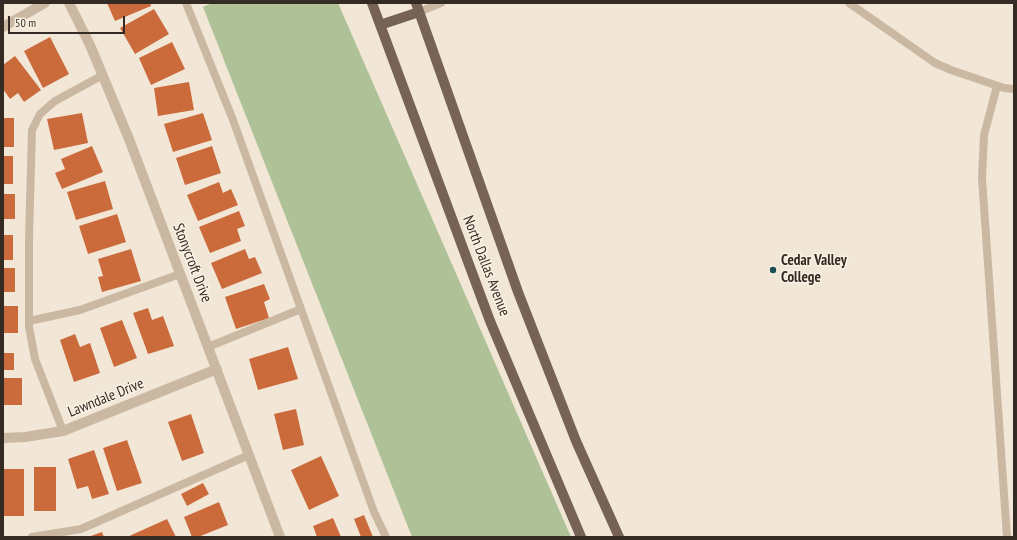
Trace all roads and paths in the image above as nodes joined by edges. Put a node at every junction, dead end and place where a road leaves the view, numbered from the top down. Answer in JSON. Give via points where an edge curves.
{"nodes":[{"id":1,"x":45,"y":3,"type":"edge"},
{"id":2,"x":69,"y":3,"type":"edge"},
{"id":3,"x":186,"y":3,"type":"edge"},
{"id":4,"x":372,"y":3,"type":"edge"},
{"id":5,"x":441,"y":3,"type":"edge"},
{"id":6,"x":849,"y":3,"type":"edge"},
{"id":7,"x":417,"y":7,"type":"edge"},
{"id":8,"x":380,"y":25,"type":"junction"},
{"id":9,"x":3,"y":27,"type":"edge"},
{"id":10,"x":103,"y":75,"type":"junction"},
{"id":11,"x":997,"y":86,"type":"junction"},
{"id":12,"x":1014,"y":90,"type":"edge"},
{"id":13,"x":180,"y":274,"type":"junction"},
{"id":14,"x":301,"y":309,"type":"junction"},
{"id":15,"x":29,"y":321,"type":"junction"},
{"id":16,"x":208,"y":347,"type":"junction"},
{"id":17,"x":217,"y":369,"type":"junction"},
{"id":18,"x":63,"y":431,"type":"junction"},
{"id":19,"x":3,"y":438,"type":"edge"},
{"id":20,"x":249,"y":454,"type":"junction"},
{"id":21,"x":32,"y":537,"type":"edge"},
{"id":22,"x":280,"y":537,"type":"edge"},
{"id":23,"x":386,"y":537,"type":"edge"},
{"id":24,"x":581,"y":537,"type":"edge"},
{"id":25,"x":619,"y":537,"type":"edge"},
{"id":26,"x":1007,"y":537,"type":"edge"}],
"edges":[{"from":1,"to":9,"type":"street"},
{"from":2,"to":10,"type":"street","name":"Stonycroft Drive"},
{"from":3,"to":14,"type":"lane","via":[[233,120]]},
{"from":4,"to":8,"type":"main road","name":"North Dallas Avenue"},
{"from":5,"to":7,"type":"lane"},
{"from":6,"to":11,"type":"lane","via":[[935,63]]},
{"from":7,"to":8,"type":"main road"},
{"from":7,"to":25,"type":"main road","name":"North Dallas Avenue","via":[[518,292],[576,441]]},
{"from":8,"to":24,"type":"main road","name":"North Dallas Avenue","via":[[490,321]]},
{"from":10,"to":13,"type":"street","name":"Stonycroft Drive"},
{"from":10,"to":15,"type":"lane","via":[[55,101],[40,114],[32,130]]},
{"from":11,"to":12,"type":"lane"},
{"from":11,"to":26,"type":"lane","via":[[984,135],[982,178]]},
{"from":13,"to":15,"type":"lane","via":[[80,310]]},
{"from":13,"to":16,"type":"street","name":"Stonycroft Drive"},
{"from":14,"to":16,"type":"lane"},
{"from":14,"to":23,"type":"lane","via":[[374,512]]},
{"from":15,"to":18,"type":"lane","via":[[35,359]]},
{"from":16,"to":17,"type":"street","name":"Stonycroft Drive"},
{"from":17,"to":18,"type":"street","name":"Lawndale Drive"},
{"from":17,"to":20,"type":"street","name":"Stonycroft Drive"},
{"from":18,"to":19,"type":"street","name":"Lawndale Drive"},
{"from":20,"to":21,"type":"lane","via":[[81,529]]},
{"from":20,"to":22,"type":"street","name":"Stonycroft Drive"}]}
